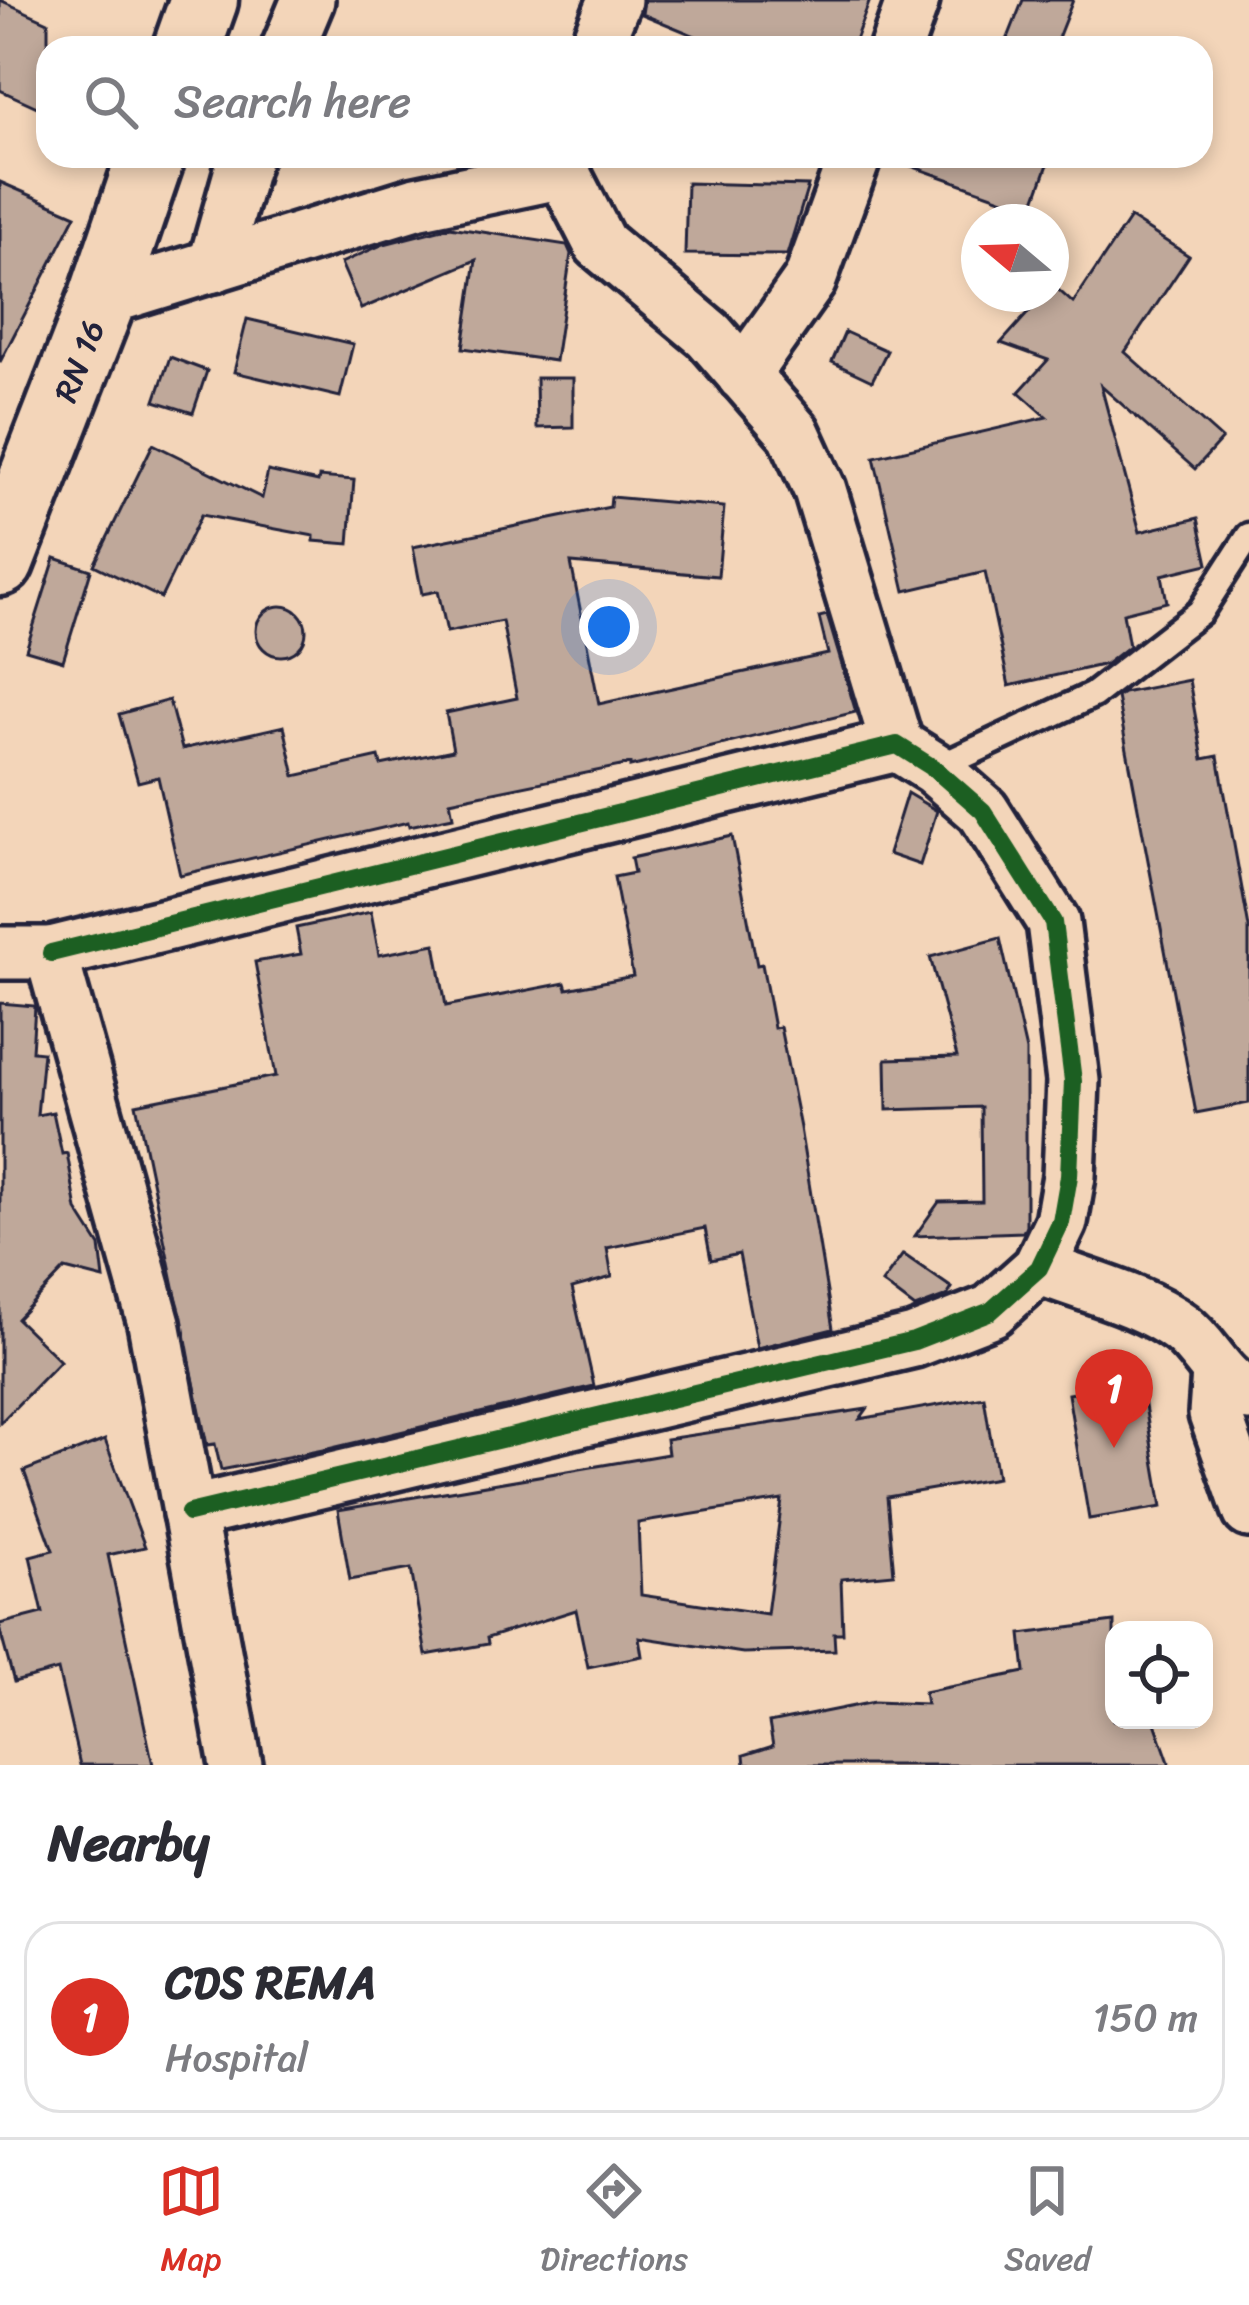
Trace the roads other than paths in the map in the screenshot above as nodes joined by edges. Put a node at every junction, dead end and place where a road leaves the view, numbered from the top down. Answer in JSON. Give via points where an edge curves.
{"nodes":[{"id":1,"x":203,"y":0,"type":"edge"},
{"id":2,"x":308,"y":0,"type":"edge"},
{"id":3,"x":615,"y":0,"type":"edge"},
{"id":4,"x":913,"y":0,"type":"edge"},
{"id":5,"x":192,"y":36,"type":"edge"},
{"id":6,"x":293,"y":36,"type":"edge"},
{"id":7,"x":600,"y":36,"type":"edge"},
{"id":8,"x":900,"y":36,"type":"edge"},
{"id":9,"x":147,"y":168,"type":"edge"},
{"id":10,"x":242,"y":168,"type":"edge"},
{"id":11,"x":550,"y":168,"type":"edge"},
{"id":12,"x":567,"y":168,"type":"edge"},
{"id":13,"x":852,"y":168,"type":"edge"},
{"id":14,"x":214,"y":266,"type":"junction"},
{"id":15,"x":103,"y":300,"type":"junction"},
{"id":16,"x":743,"y":375,"type":"junction"},
{"id":17,"x":1249,"y":536,"type":"edge"},
{"id":18,"x":0,"y":562,"type":"edge"},
{"id":19,"x":916,"y":757,"type":"junction"},
{"id":20,"x":0,"y":953,"type":"edge"},
{"id":21,"x":50,"y":953,"type":"junction"},
{"id":22,"x":1040,"y":1268,"type":"junction"},
{"id":23,"x":1234,"y":1384,"type":"edge"},
{"id":24,"x":1249,"y":1511,"type":"edge"},
{"id":25,"x":189,"y":1513,"type":"junction"},
{"id":26,"x":236,"y":1765,"type":"edge"}],
"edges":[{"from":1,"to":5,"type":"main road"},
{"from":2,"to":6,"type":"street"},
{"from":3,"to":7,"type":"street"},
{"from":4,"to":8,"type":"street"},
{"from":9,"to":15,"type":"main road","name":"RN 16","number":"RN 16"},
{"from":10,"to":14,"type":"street"},
{"from":11,"to":14,"type":"street"},
{"from":12,"to":16,"type":"street","via":[[601,244],[709,335]]},
{"from":13,"to":16,"type":"street","via":[[810,280]]},
{"from":14,"to":15,"type":"street"},
{"from":15,"to":18,"type":"main road","name":"RN 16","number":"RN 16"},
{"from":16,"to":19,"type":"street","via":[[794,433],[820,490]]},
{"from":17,"to":19,"type":"lane","via":[[1200,612],[1093,695]]},
{"from":19,"to":21,"type":"street"},
{"from":19,"to":22,"type":"street","via":[[983,811],[1053,922],[1072,1081],[1070,1152],[1061,1222]]},
{"from":20,"to":21,"type":"street"},
{"from":21,"to":25,"type":"street","via":[[154,1323]]},
{"from":22,"to":23,"type":"street","via":[[1165,1316]]},
{"from":22,"to":25,"type":"street","via":[[991,1311],[914,1341]]},
{"from":23,"to":24,"type":"street","via":[[1215,1414]]},
{"from":25,"to":26,"type":"street"}]}
